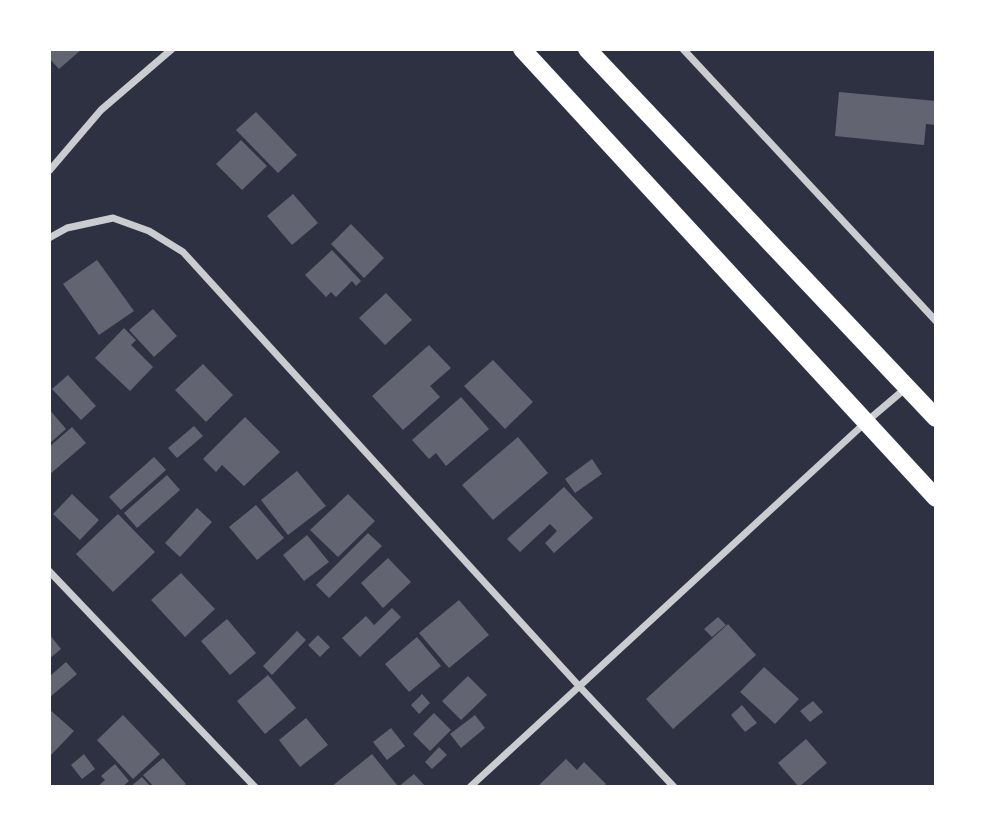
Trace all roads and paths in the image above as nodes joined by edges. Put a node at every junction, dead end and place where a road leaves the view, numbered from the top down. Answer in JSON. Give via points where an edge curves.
{"nodes":[{"id":1,"x":172,"y":49,"type":"edge"},
{"id":2,"x":522,"y":49,"type":"edge"},
{"id":3,"x":587,"y":49,"type":"edge"},
{"id":4,"x":682,"y":49,"type":"edge"},
{"id":5,"x":49,"y":172,"type":"edge"},
{"id":6,"x":49,"y":238,"type":"edge"},
{"id":7,"x":936,"y":321,"type":"edge"},
{"id":8,"x":908,"y":387,"type":"junction"},
{"id":9,"x":936,"y":418,"type":"edge"},
{"id":10,"x":866,"y":422,"type":"junction"},
{"id":11,"x":936,"y":498,"type":"edge"},
{"id":12,"x":49,"y":571,"type":"edge"},
{"id":13,"x":579,"y":687,"type":"junction"},
{"id":14,"x":255,"y":787,"type":"edge"},
{"id":15,"x":470,"y":787,"type":"edge"},
{"id":16,"x":674,"y":787,"type":"edge"}],
"edges":[{"from":1,"to":5,"type":"street","via":[[101,110]]},
{"from":2,"to":10,"type":"main road"},
{"from":3,"to":8,"type":"main road"},
{"from":4,"to":7,"type":"street"},
{"from":6,"to":13,"type":"street","via":[[67,228],[113,218],[149,231],[183,253]]},
{"from":8,"to":9,"type":"main road"},
{"from":8,"to":10,"type":"street"},
{"from":10,"to":11,"type":"main road"},
{"from":10,"to":13,"type":"street"},
{"from":12,"to":14,"type":"street"},
{"from":13,"to":15,"type":"street"},
{"from":13,"to":16,"type":"street"}]}
